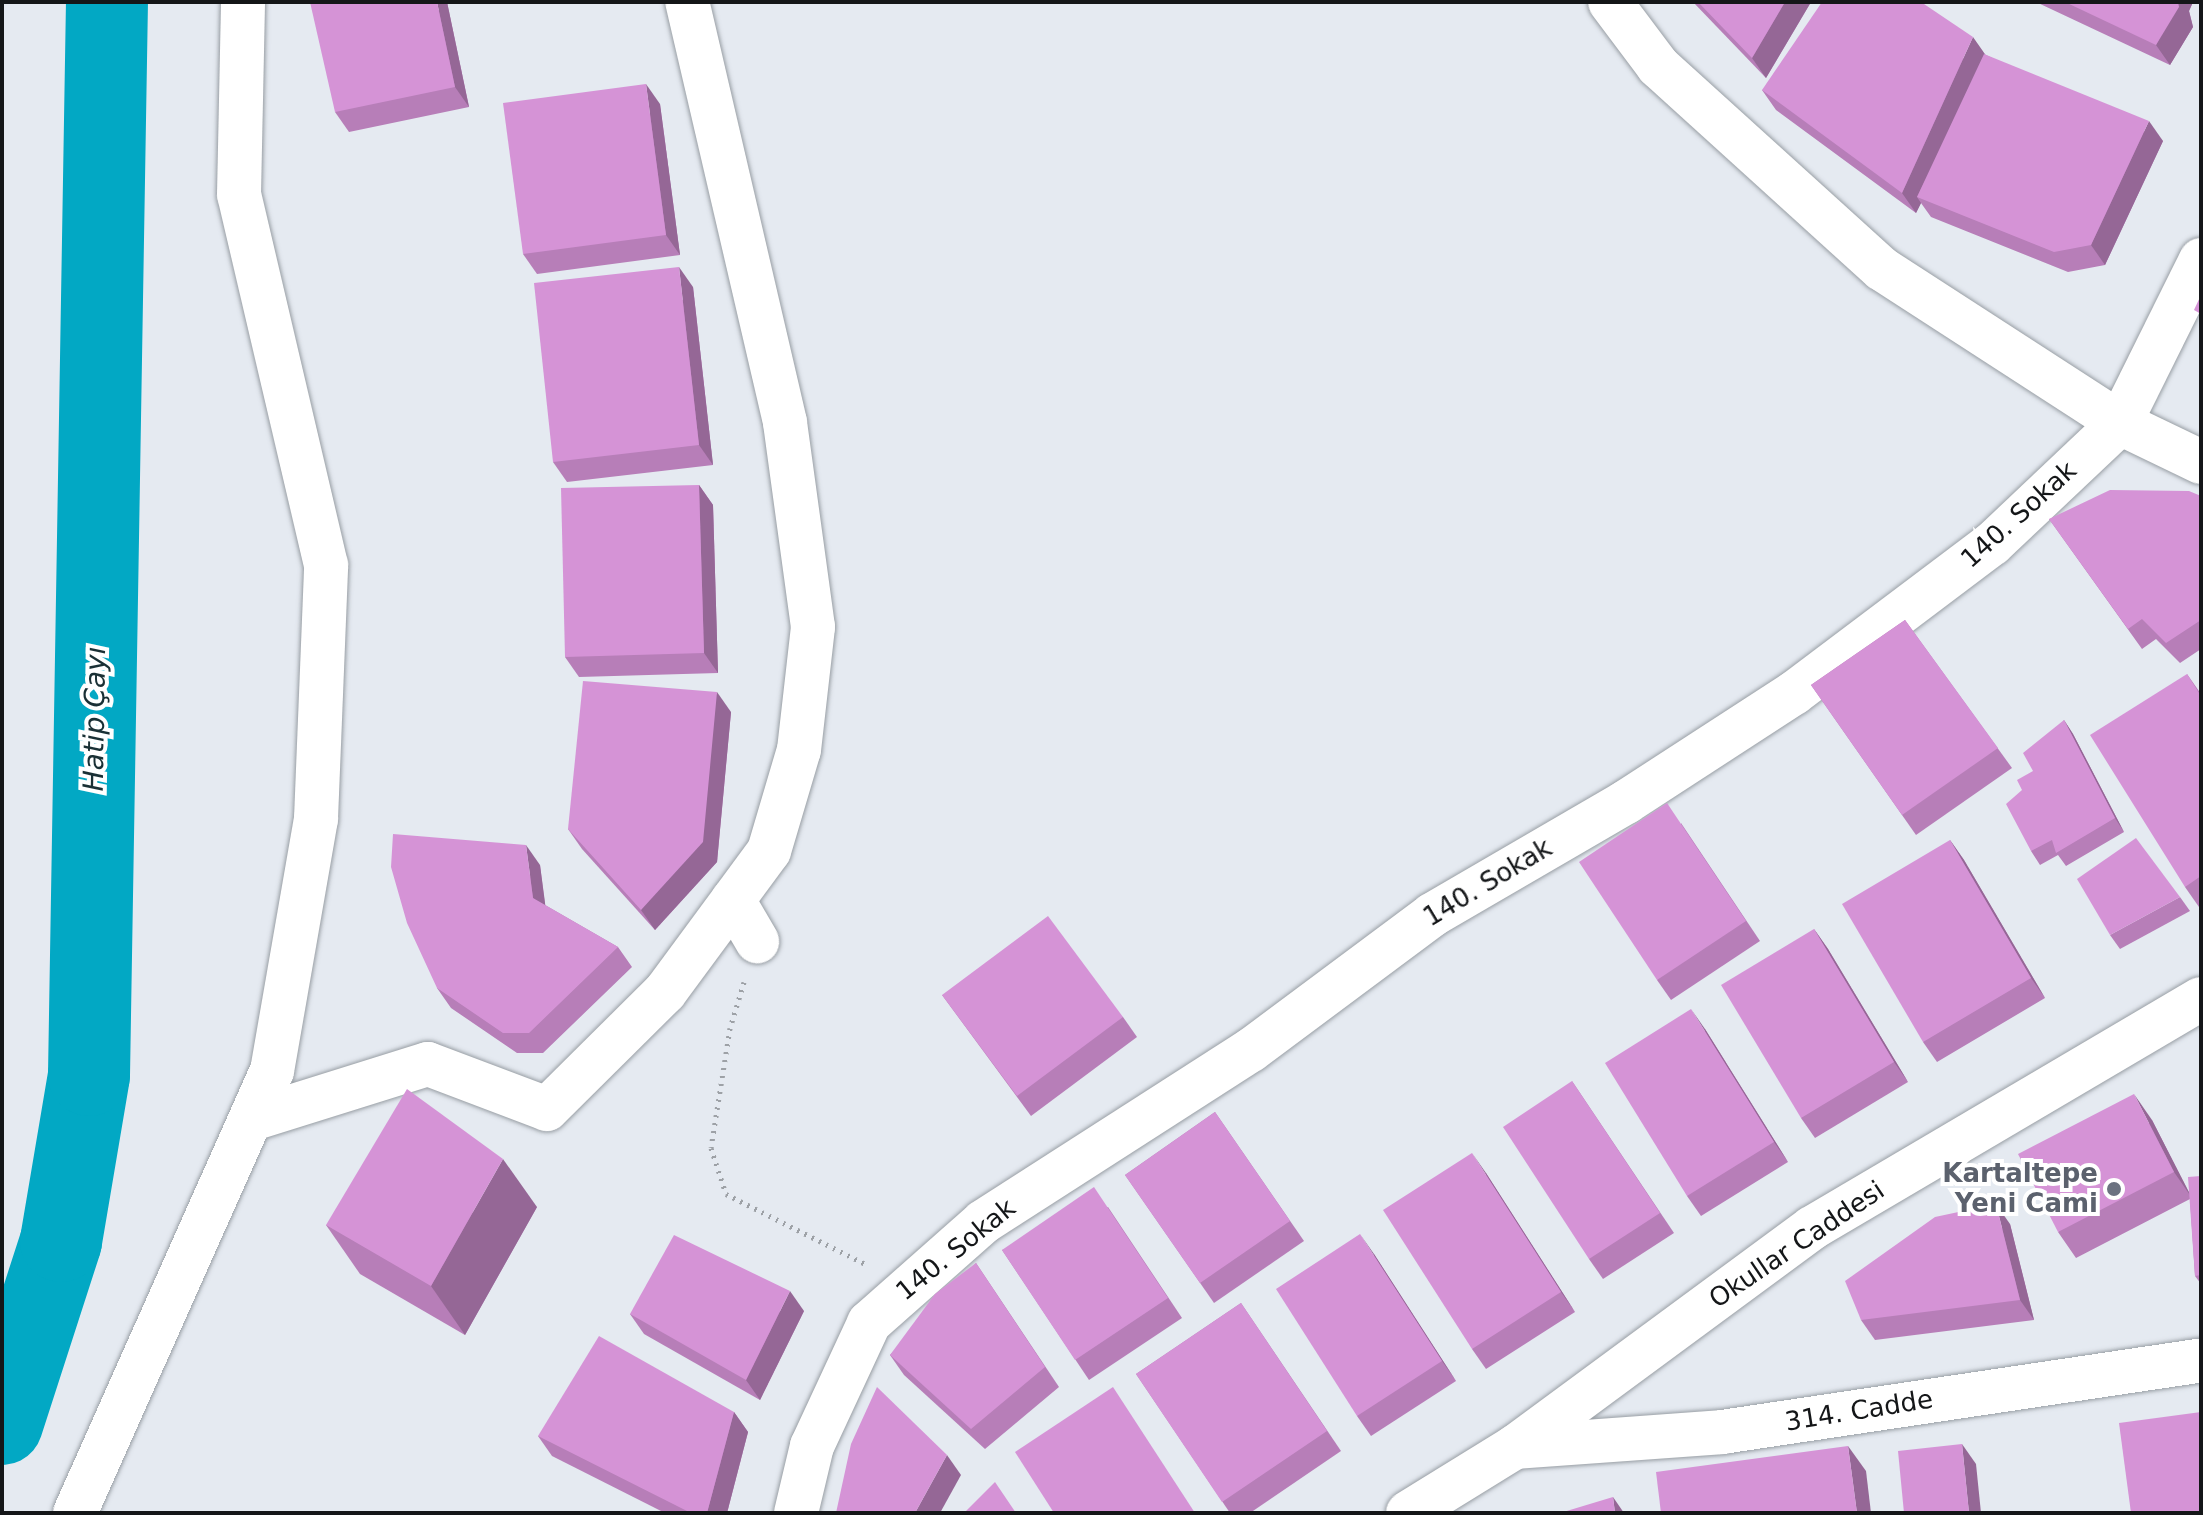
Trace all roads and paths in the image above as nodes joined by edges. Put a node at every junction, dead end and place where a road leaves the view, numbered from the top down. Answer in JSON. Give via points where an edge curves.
{"nodes":[{"id":1,"x":243,"y":2,"type":"edge"},
{"id":2,"x":687,"y":2,"type":"edge"},
{"id":3,"x":1610,"y":2,"type":"edge"},
{"id":4,"x":2201,"y":260,"type":"edge"},
{"id":5,"x":2120,"y":423,"type":"junction"},
{"id":6,"x":2201,"y":462,"type":"edge"},
{"id":7,"x":733,"y":900,"type":"junction"},
{"id":8,"x":757,"y":941,"type":"joint"},
{"id":9,"x":2201,"y":999,"type":"edge"},
{"id":10,"x":252,"y":1119,"type":"junction"},
{"id":11,"x":899,"y":1281,"type":"junction"},
{"id":12,"x":2201,"y":1360,"type":"edge"},
{"id":13,"x":1515,"y":1447,"type":"junction"},
{"id":14,"x":75,"y":1513,"type":"edge"},
{"id":15,"x":796,"y":1513,"type":"edge"},
{"id":16,"x":1408,"y":1513,"type":"edge"}],
"edges":[{"from":1,"to":10,"type":"street","via":[[239,195],[326,565],[316,819],[272,1071]]},
{"from":2,"to":7,"type":"street","via":[[785,422],[813,627],[795,764],[769,851]]},
{"from":3,"to":5,"type":"street","via":[[1658,66],[1882,269]]},
{"from":4,"to":5,"type":"street","name":"140. Sokak"},
{"from":5,"to":6,"type":"street"},
{"from":5,"to":11,"type":"street","name":"140. Sokak","via":[[1992,544],[1794,693],[1626,802],[1432,915],[1251,1050]]},
{"from":7,"to":8,"type":"street"},
{"from":7,"to":10,"type":"street","via":[[665,992],[547,1109],[428,1064]]},
{"from":8,"to":11,"type":"path","via":[[730,1028],[711,1148],[726,1194]]},
{"from":9,"to":13,"type":"street","name":"Okullar Caddesi","via":[[1812,1228]]},
{"from":10,"to":14,"type":"street"},
{"from":11,"to":15,"type":"street","name":"140. Sokak","via":[[869,1323],[812,1446]]},
{"from":12,"to":13,"type":"street","name":"314. Cadde","via":[[1722,1432]]},
{"from":13,"to":16,"type":"street","name":"Okullar Caddesi"}]}
